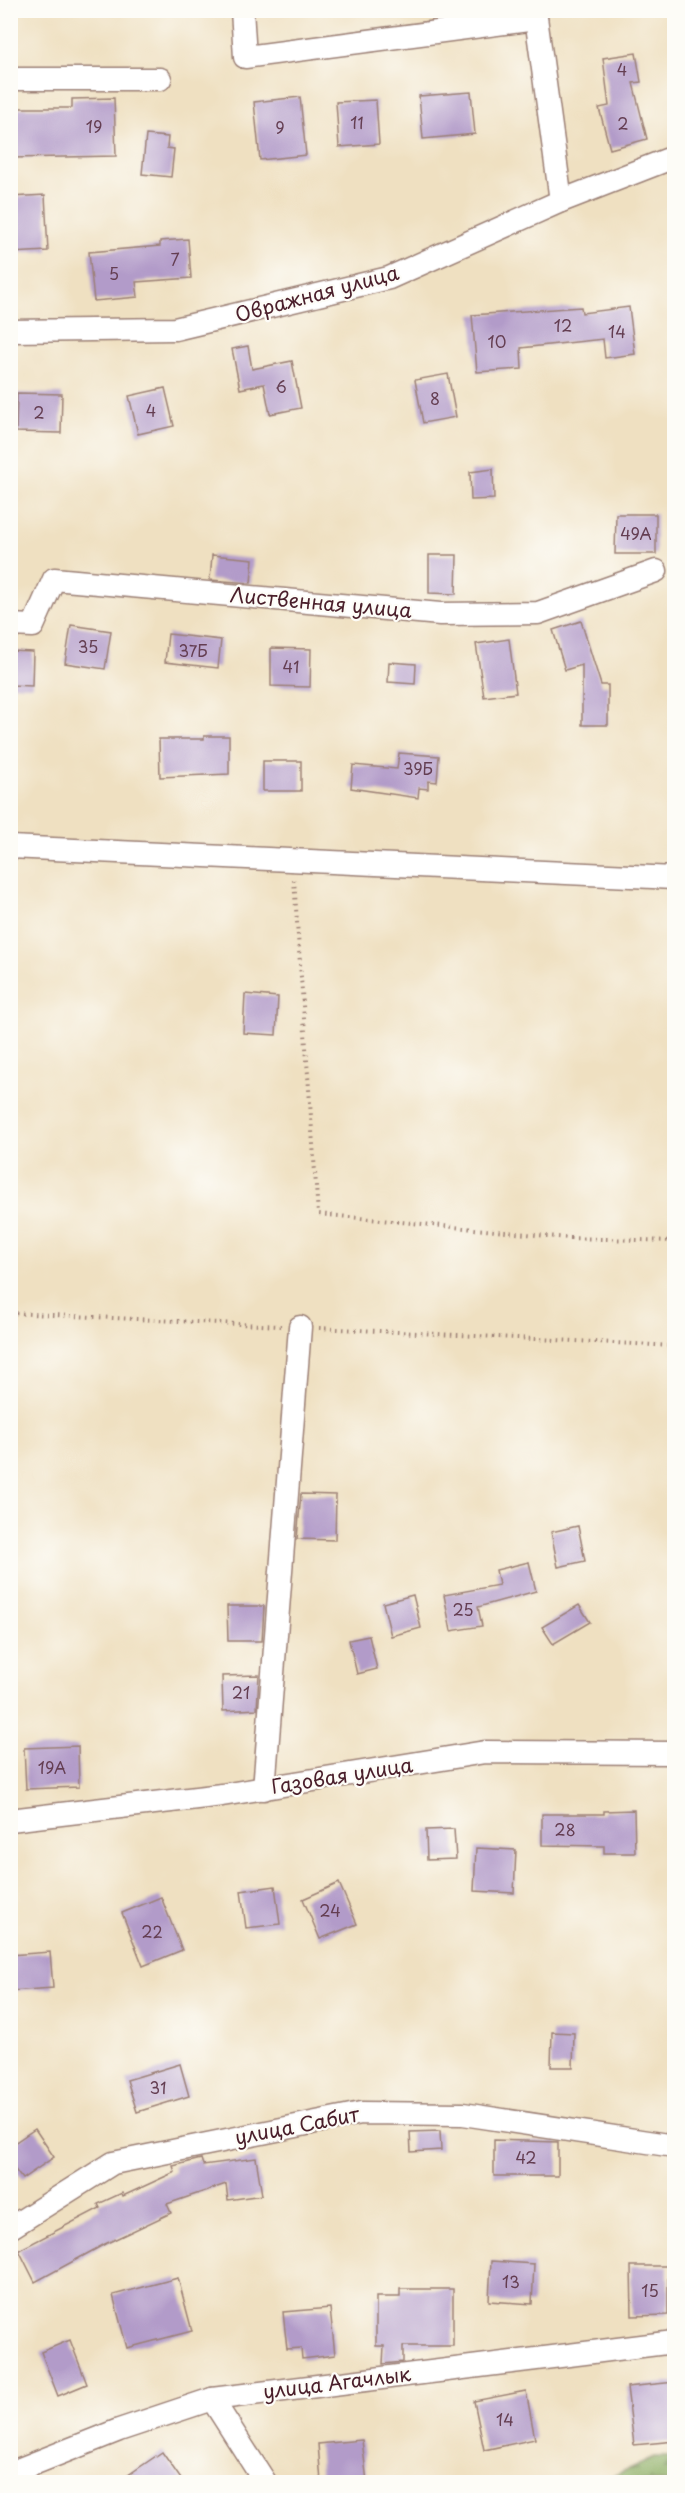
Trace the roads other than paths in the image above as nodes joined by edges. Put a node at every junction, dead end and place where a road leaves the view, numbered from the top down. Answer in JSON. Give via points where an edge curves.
{"nodes":[{"id":1,"x":242,"y":10,"type":"edge"},
{"id":2,"x":535,"y":15,"type":"edge"},
{"id":3,"x":10,"y":79,"type":"edge"},
{"id":4,"x":160,"y":79,"type":"dead end"},
{"id":5,"x":675,"y":157,"type":"edge"},
{"id":6,"x":561,"y":201,"type":"junction"},
{"id":7,"x":10,"y":331,"type":"edge"},
{"id":8,"x":656,"y":571,"type":"dead end"},
{"id":9,"x":10,"y":626,"type":"edge"},
{"id":10,"x":10,"y":847,"type":"edge"},
{"id":11,"x":675,"y":878,"type":"edge"},
{"id":12,"x":300,"y":1327,"type":"road end"},
{"id":13,"x":675,"y":1753,"type":"edge"},
{"id":14,"x":264,"y":1789,"type":"junction"},
{"id":15,"x":10,"y":1820,"type":"edge"},
{"id":16,"x":675,"y":2146,"type":"edge"},
{"id":17,"x":10,"y":2228,"type":"edge"},
{"id":18,"x":675,"y":2342,"type":"edge"},
{"id":19,"x":213,"y":2399,"type":"junction"},
{"id":20,"x":11,"y":2473,"type":"edge"},
{"id":21,"x":17,"y":2482,"type":"edge"},
{"id":22,"x":266,"y":2482,"type":"edge"}],
"edges":[{"from":1,"to":2,"type":"street","via":[[245,57]]},
{"from":2,"to":6,"type":"street"},
{"from":3,"to":4,"type":"street"},
{"from":5,"to":6,"type":"street","name":"Овражная улица"},
{"from":6,"to":7,"type":"street","name":"Овражная улица","via":[[389,278],[217,321],[175,329]]},
{"from":8,"to":9,"type":"street","name":"Лиственная улица","via":[[595,595],[527,614],[440,614],[54,579],[33,626]]},
{"from":10,"to":11,"type":"street"},
{"from":12,"to":14,"type":"street"},
{"from":13,"to":14,"type":"street","name":"Газовая улица","via":[[485,1752]]},
{"from":14,"to":15,"type":"street","name":"Газовая улица"},
{"from":16,"to":17,"type":"street","name":"улица Сабит","via":[[463,2114],[361,2112],[113,2163]]},
{"from":18,"to":19,"type":"street","name":"улица Агачлык"},
{"from":19,"to":20,"type":"street","name":"улица Агачлык","via":[[119,2430]]},
{"from":19,"to":22,"type":"street"},
{"from":20,"to":21,"type":"street"}]}
